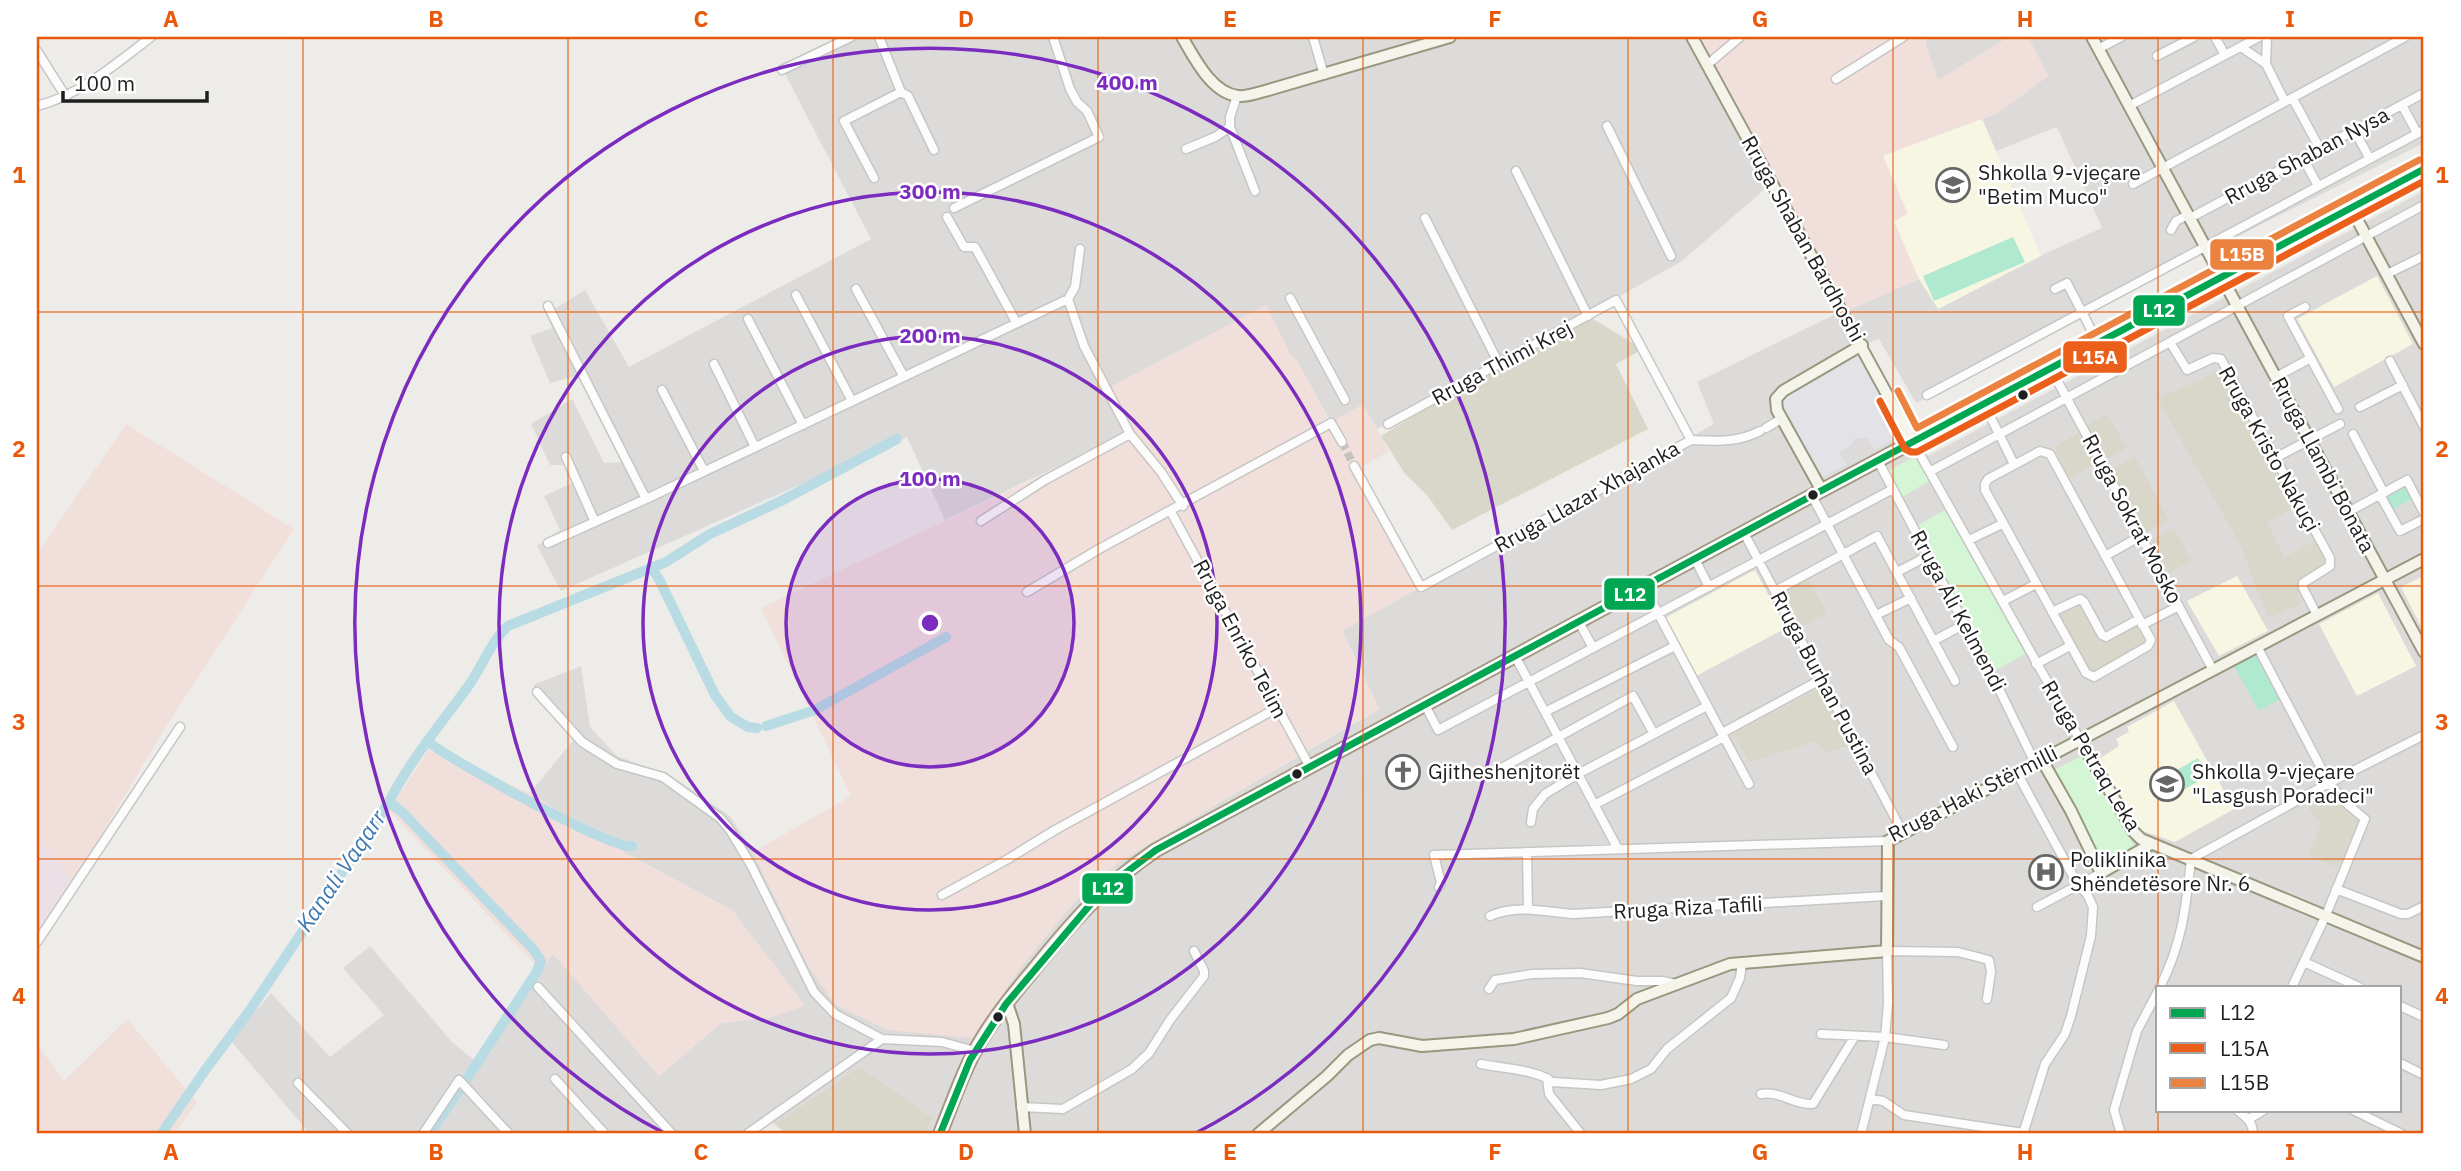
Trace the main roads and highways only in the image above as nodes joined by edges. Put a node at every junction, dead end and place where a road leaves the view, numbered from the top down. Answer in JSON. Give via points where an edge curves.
{"nodes":[{"id":1,"x":2424,"y":169,"type":"edge"},
{"id":2,"x":940,"y":1134,"type":"edge"}],
"edges":[{"from":1,"to":2,"type":"main road","via":[[1156,850],[1120,875],[1072,921],[1007,1003],[975,1051]]}]}
